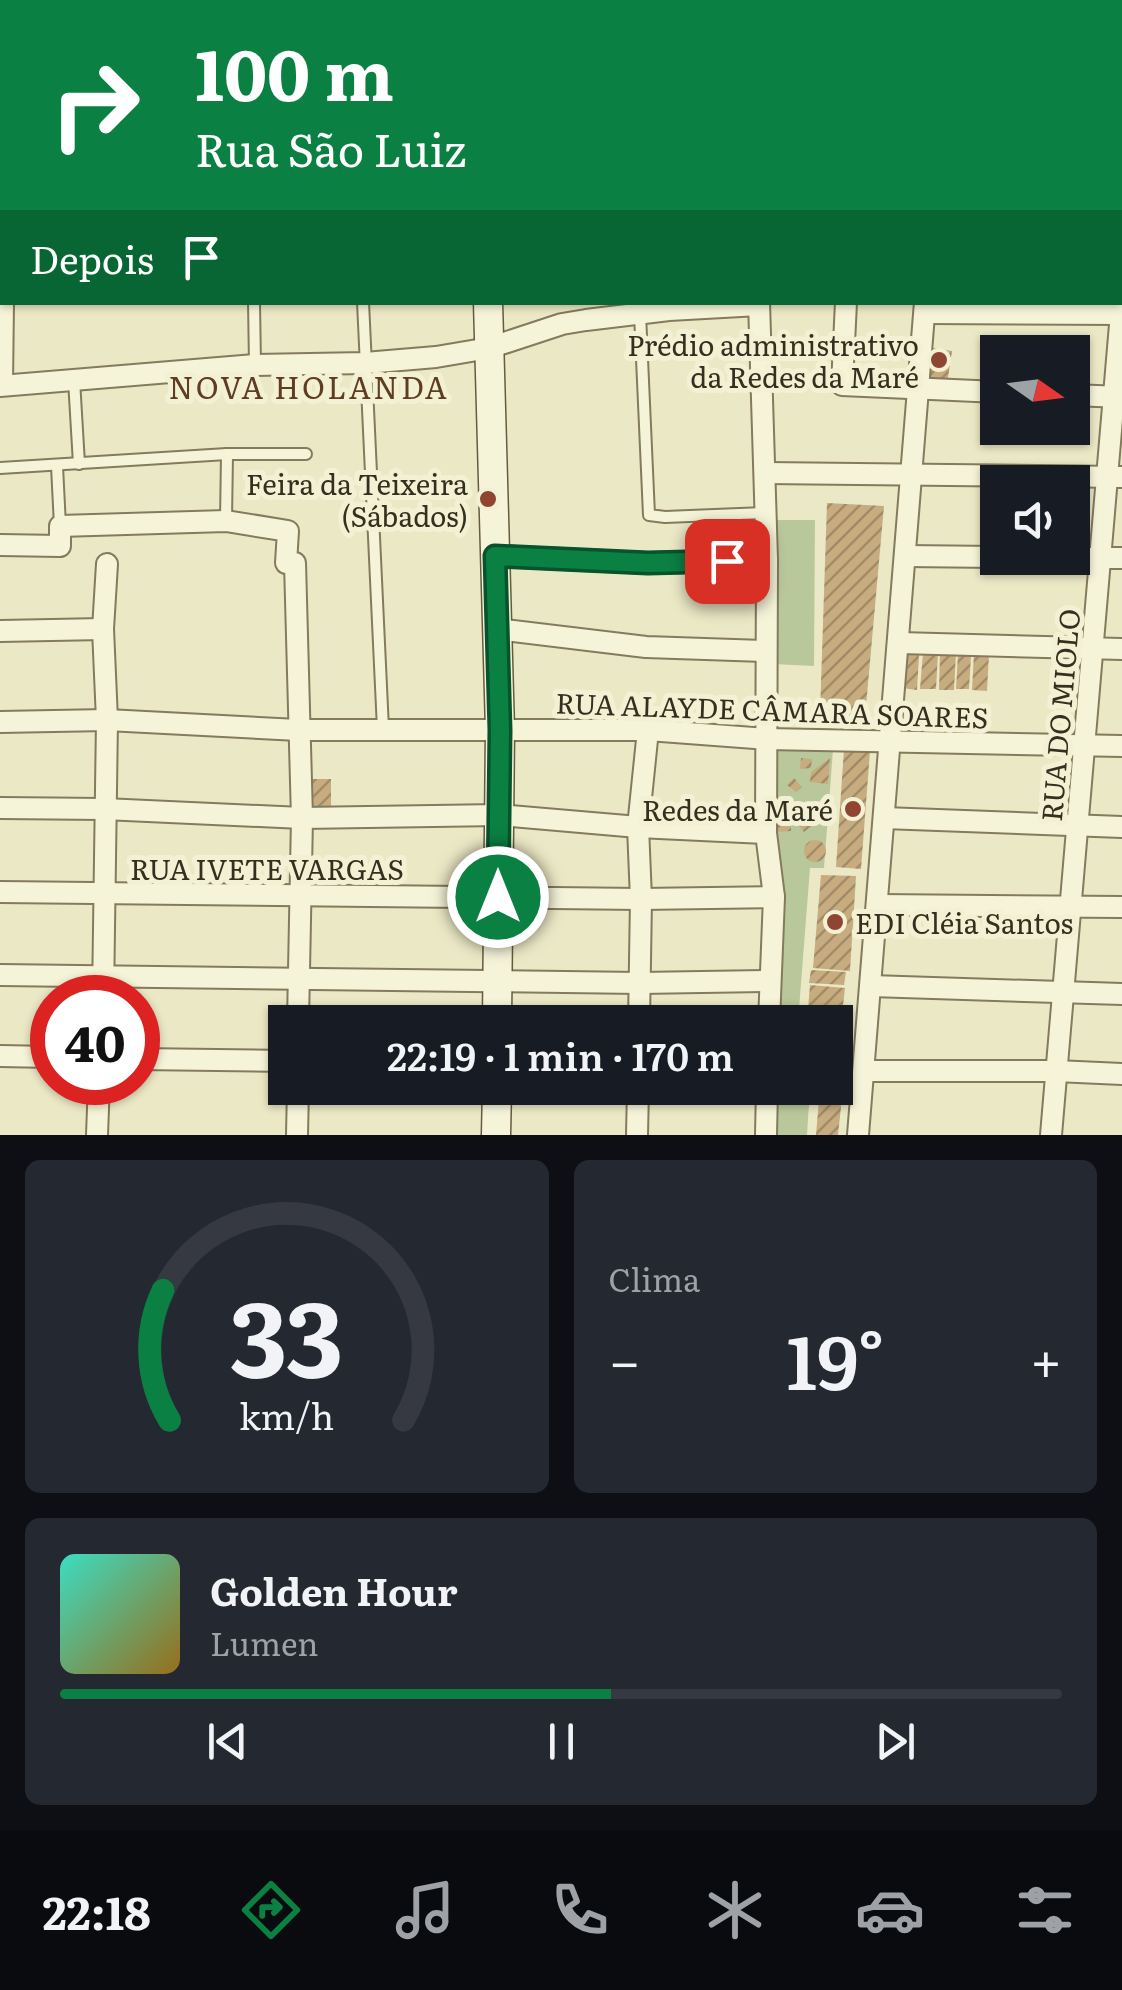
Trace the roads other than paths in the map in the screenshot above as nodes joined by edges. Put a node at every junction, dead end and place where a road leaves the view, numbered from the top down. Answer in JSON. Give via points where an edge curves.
{"nodes":[{"id":1,"x":3,"y":305,"type":"edge"},
{"id":2,"x":254,"y":305,"type":"edge"},
{"id":3,"x":363,"y":305,"type":"edge"},
{"id":4,"x":488,"y":305,"type":"edge"},
{"id":5,"x":714,"y":305,"type":"edge"},
{"id":6,"x":759,"y":305,"type":"edge"},
{"id":7,"x":846,"y":305,"type":"edge"},
{"id":8,"x":668,"y":306,"type":"edge"},
{"id":9,"x":925,"y":308,"type":"edge"},
{"id":10,"x":585,"y":311,"type":"edge"},
{"id":11,"x":640,"y":314,"type":"junction"},
{"id":12,"x":1121,"y":314,"type":"edge"},
{"id":13,"x":489,"y":348,"type":"junction"},
{"id":14,"x":365,"y":364,"type":"junction"},
{"id":15,"x":254,"y":365,"type":"junction"},
{"id":16,"x":74,"y":379,"type":"junction"},
{"id":17,"x":1,"y":386,"type":"edge"},
{"id":18,"x":918,"y":388,"type":"junction"},
{"id":19,"x":980,"y":391,"type":"edge"},
{"id":20,"x":1090,"y":396,"type":"edge"},
{"id":21,"x":1118,"y":397,"type":"edge"},
{"id":22,"x":227,"y":454,"type":"junction"},
{"id":23,"x":306,"y":454,"type":"dead end"},
{"id":24,"x":79,"y":464,"type":"junction"},
{"id":25,"x":57,"y":466,"type":"junction"},
{"id":26,"x":0,"y":468,"type":"edge"},
{"id":27,"x":765,"y":473,"type":"junction"},
{"id":28,"x":910,"y":473,"type":"junction"},
{"id":29,"x":1114,"y":477,"type":"edge"},
{"id":30,"x":766,"y":513,"type":"junction"},
{"id":31,"x":226,"y":521,"type":"junction"},
{"id":32,"x":60,"y":526,"type":"junction"},
{"id":33,"x":0,"y":546,"type":"edge"},
{"id":34,"x":495,"y":556,"type":"junction"},
{"id":35,"x":905,"y":556,"type":"junction"},
{"id":36,"x":980,"y":557,"type":"edge"},
{"id":37,"x":1090,"y":558,"type":"edge"},
{"id":38,"x":1100,"y":558,"type":"junction"},
{"id":39,"x":1122,"y":558,"type":"edge"},
{"id":40,"x":766,"y":560,"type":"junction"},
{"id":41,"x":107,"y":564,"type":"dead end"},
{"id":42,"x":103,"y":629,"type":"junction"},
{"id":43,"x":497,"y":629,"type":"junction"},
{"id":44,"x":0,"y":631,"type":"edge"},
{"id":45,"x":900,"y":643,"type":"junction"},
{"id":46,"x":1092,"y":649,"type":"junction"},
{"id":47,"x":1122,"y":649,"type":"edge"},
{"id":48,"x":766,"y":651,"type":"junction"},
{"id":49,"x":107,"y":720,"type":"junction"},
{"id":50,"x":0,"y":722,"type":"edge"},
{"id":51,"x":383,"y":729,"type":"junction"},
{"id":52,"x":298,"y":730,"type":"junction"},
{"id":53,"x":500,"y":730,"type":"junction"},
{"id":54,"x":648,"y":730,"type":"junction"},
{"id":55,"x":767,"y":739,"type":"junction"},
{"id":56,"x":890,"y":742,"type":"junction"},
{"id":57,"x":1084,"y":745,"type":"junction"},
{"id":58,"x":1122,"y":746,"type":"edge"},
{"id":59,"x":0,"y":808,"type":"edge"},
{"id":60,"x":104,"y":809,"type":"junction"},
{"id":61,"x":499,"y":815,"type":"junction"},
{"id":62,"x":302,"y":818,"type":"junction"},
{"id":63,"x":884,"y":818,"type":"junction"},
{"id":64,"x":1077,"y":826,"type":"junction"},
{"id":65,"x":638,"y":827,"type":"junction"},
{"id":66,"x":1122,"y":827,"type":"edge"},
{"id":67,"x":766,"y":833,"type":"junction"},
{"id":68,"x":0,"y":892,"type":"edge"},
{"id":69,"x":300,"y":894,"type":"junction"},
{"id":70,"x":103,"y":895,"type":"junction"},
{"id":71,"x":498,"y":897,"type":"junction"},
{"id":72,"x":774,"y":897,"type":"junction"},
{"id":73,"x":641,"y":899,"type":"junction"},
{"id":74,"x":877,"y":905,"type":"junction"},
{"id":75,"x":1070,"y":907,"type":"junction"},
{"id":76,"x":1122,"y":908,"type":"edge"},
{"id":77,"x":0,"y":975,"type":"edge"},
{"id":78,"x":103,"y":975,"type":"edge"},
{"id":79,"x":30,"y":978,"type":"edge"},
{"id":80,"x":299,"y":978,"type":"junction"},
{"id":81,"x":770,"y":981,"type":"junction"},
{"id":82,"x":498,"y":982,"type":"junction"},
{"id":83,"x":640,"y":983,"type":"junction"},
{"id":84,"x":160,"y":984,"type":"edge"},
{"id":85,"x":870,"y":986,"type":"junction"},
{"id":86,"x":1063,"y":991,"type":"junction"},
{"id":87,"x":1122,"y":994,"type":"edge"},
{"id":88,"x":298,"y":1005,"type":"edge"},
{"id":89,"x":497,"y":1005,"type":"edge"},
{"id":90,"x":639,"y":1005,"type":"edge"},
{"id":91,"x":769,"y":1005,"type":"edge"},
{"id":92,"x":0,"y":1056,"type":"edge"},
{"id":93,"x":30,"y":1057,"type":"edge"},
{"id":94,"x":160,"y":1059,"type":"edge"},
{"id":95,"x":268,"y":1061,"type":"edge"},
{"id":96,"x":864,"y":1071,"type":"junction"},
{"id":97,"x":1056,"y":1071,"type":"junction"},
{"id":98,"x":1122,"y":1074,"type":"edge"},
{"id":99,"x":99,"y":1105,"type":"edge"},
{"id":100,"x":298,"y":1105,"type":"edge"},
{"id":101,"x":497,"y":1105,"type":"edge"},
{"id":102,"x":638,"y":1105,"type":"edge"},
{"id":103,"x":767,"y":1105,"type":"edge"},
{"id":104,"x":98,"y":1135,"type":"edge"},
{"id":105,"x":297,"y":1135,"type":"edge"},
{"id":106,"x":496,"y":1135,"type":"edge"},
{"id":107,"x":637,"y":1135,"type":"edge"},
{"id":108,"x":766,"y":1135,"type":"edge"},
{"id":109,"x":858,"y":1135,"type":"edge"},
{"id":110,"x":1051,"y":1135,"type":"edge"}],
"edges":[{"from":1,"to":17,"type":"street"},
{"from":2,"to":15,"type":"lane"},
{"from":3,"to":14,"type":"lane"},
{"from":4,"to":13,"type":"street"},
{"from":5,"to":8,"type":"street"},
{"from":6,"to":27,"type":"street"},
{"from":7,"to":18,"type":"street","via":[[842,385]]},
{"from":8,"to":11,"type":"street"},
{"from":9,"to":12,"type":"street"},
{"from":9,"to":18,"type":"street"},
{"from":10,"to":11,"type":"street"},
{"from":10,"to":13,"type":"street"},
{"from":11,"to":30,"type":"lane","via":[[648,515]]},
{"from":12,"to":21,"type":"street","name":"RUA DO MIOLO"},
{"from":13,"to":14,"type":"street"},
{"from":13,"to":34,"type":"street"},
{"from":14,"to":15,"type":"street"},
{"from":14,"to":51,"type":"lane"},
{"from":15,"to":16,"type":"street"},
{"from":16,"to":17,"type":"street"},
{"from":16,"to":24,"type":"lane"},
{"from":18,"to":19,"type":"street"},
{"from":18,"to":28,"type":"street"},
{"from":20,"to":21,"type":"street"},
{"from":21,"to":29,"type":"street","name":"RUA DO MIOLO"},
{"from":22,"to":23,"type":"lane"},
{"from":22,"to":24,"type":"lane"},
{"from":22,"to":31,"type":"lane"},
{"from":24,"to":25,"type":"lane"},
{"from":25,"to":26,"type":"lane"},
{"from":25,"to":32,"type":"lane"},
{"from":27,"to":28,"type":"street"},
{"from":27,"to":30,"type":"street"},
{"from":28,"to":29,"type":"street"},
{"from":28,"to":35,"type":"street"},
{"from":29,"to":38,"type":"street","name":"RUA DO MIOLO"},
{"from":30,"to":40,"type":"street"},
{"from":31,"to":32,"type":"street"},
{"from":31,"to":52,"type":"street","via":[[288,531]]},
{"from":32,"to":33,"type":"street","via":[[60,546]]},
{"from":34,"to":40,"type":"street"},
{"from":34,"to":43,"type":"street"},
{"from":35,"to":36,"type":"street"},
{"from":35,"to":45,"type":"street"},
{"from":37,"to":38,"type":"street"},
{"from":38,"to":39,"type":"street"},
{"from":38,"to":46,"type":"street","name":"RUA DO MIOLO"},
{"from":40,"to":48,"type":"street"},
{"from":41,"to":42,"type":"street"},
{"from":42,"to":44,"type":"street"},
{"from":42,"to":49,"type":"street"},
{"from":43,"to":48,"type":"street","via":[[646,647]]},
{"from":43,"to":53,"type":"street"},
{"from":45,"to":46,"type":"street"},
{"from":45,"to":56,"type":"street"},
{"from":46,"to":47,"type":"street"},
{"from":46,"to":57,"type":"street","name":"RUA DO MIOLO"},
{"from":48,"to":55,"type":"street"},
{"from":49,"to":50,"type":"street","name":"RUA ALAYDE CÂMARA SOARES"},
{"from":49,"to":52,"type":"street","name":"RUA ALAYDE CÂMARA SOARES"},
{"from":49,"to":60,"type":"street"},
{"from":51,"to":52,"type":"street","name":"RUA ALAYDE CÂMARA SOARES"},
{"from":51,"to":53,"type":"street","name":"RUA ALAYDE CÂMARA SOARES"},
{"from":52,"to":62,"type":"street"},
{"from":53,"to":54,"type":"street","name":"RUA ALAYDE CÂMARA SOARES"},
{"from":53,"to":61,"type":"street"},
{"from":54,"to":55,"type":"street","name":"RUA ALAYDE CÂMARA SOARES"},
{"from":54,"to":65,"type":"street"},
{"from":55,"to":56,"type":"street","name":"RUA ALAYDE CÂMARA SOARES"},
{"from":55,"to":67,"type":"street"},
{"from":56,"to":57,"type":"street","name":"RUA ALAYDE CÂMARA SOARES"},
{"from":56,"to":63,"type":"street"},
{"from":57,"to":58,"type":"street","name":"RUA ALAYDE CÂMARA SOARES"},
{"from":57,"to":64,"type":"street","name":"RUA DO MIOLO"},
{"from":59,"to":60,"type":"street"},
{"from":60,"to":62,"type":"street"},
{"from":60,"to":70,"type":"street"},
{"from":61,"to":62,"type":"street"},
{"from":61,"to":65,"type":"street"},
{"from":61,"to":71,"type":"street"},
{"from":62,"to":69,"type":"street"},
{"from":63,"to":64,"type":"street"},
{"from":63,"to":74,"type":"street"},
{"from":64,"to":66,"type":"street"},
{"from":64,"to":75,"type":"street","name":"RUA DO MIOLO"},
{"from":65,"to":67,"type":"street"},
{"from":65,"to":73,"type":"street"},
{"from":67,"to":72,"type":"street"},
{"from":68,"to":70,"type":"street","name":"RUA IVETE VARGAS"},
{"from":69,"to":70,"type":"street","name":"RUA IVETE VARGAS"},
{"from":69,"to":71,"type":"street","name":"RUA IVETE VARGAS"},
{"from":69,"to":80,"type":"street"},
{"from":70,"to":78,"type":"street"},
{"from":71,"to":73,"type":"street","name":"RUA IVETE VARGAS"},
{"from":71,"to":82,"type":"street"},
{"from":72,"to":73,"type":"street","name":"RUA IVETE VARGAS"},
{"from":72,"to":81,"type":"street"},
{"from":73,"to":83,"type":"street"},
{"from":74,"to":75,"type":"street"},
{"from":74,"to":85,"type":"street"},
{"from":75,"to":76,"type":"street"},
{"from":75,"to":86,"type":"street","name":"RUA DO MIOLO"},
{"from":77,"to":79,"type":"street"},
{"from":80,"to":82,"type":"street"},
{"from":80,"to":84,"type":"street"},
{"from":80,"to":88,"type":"street"},
{"from":81,"to":83,"type":"street"},
{"from":81,"to":91,"type":"street"},
{"from":82,"to":83,"type":"street"},
{"from":82,"to":89,"type":"street"},
{"from":83,"to":90,"type":"street"},
{"from":85,"to":86,"type":"street"},
{"from":85,"to":96,"type":"street"},
{"from":86,"to":87,"type":"street"},
{"from":86,"to":97,"type":"street","name":"RUA DO MIOLO"},
{"from":92,"to":93,"type":"street"},
{"from":94,"to":95,"type":"street"},
{"from":96,"to":97,"type":"street"},
{"from":96,"to":109,"type":"street"},
{"from":97,"to":98,"type":"street"},
{"from":97,"to":110,"type":"street","name":"RUA DO MIOLO"},
{"from":99,"to":104,"type":"street"},
{"from":100,"to":105,"type":"street"},
{"from":101,"to":106,"type":"street"},
{"from":102,"to":107,"type":"street"},
{"from":103,"to":108,"type":"street"}]}
